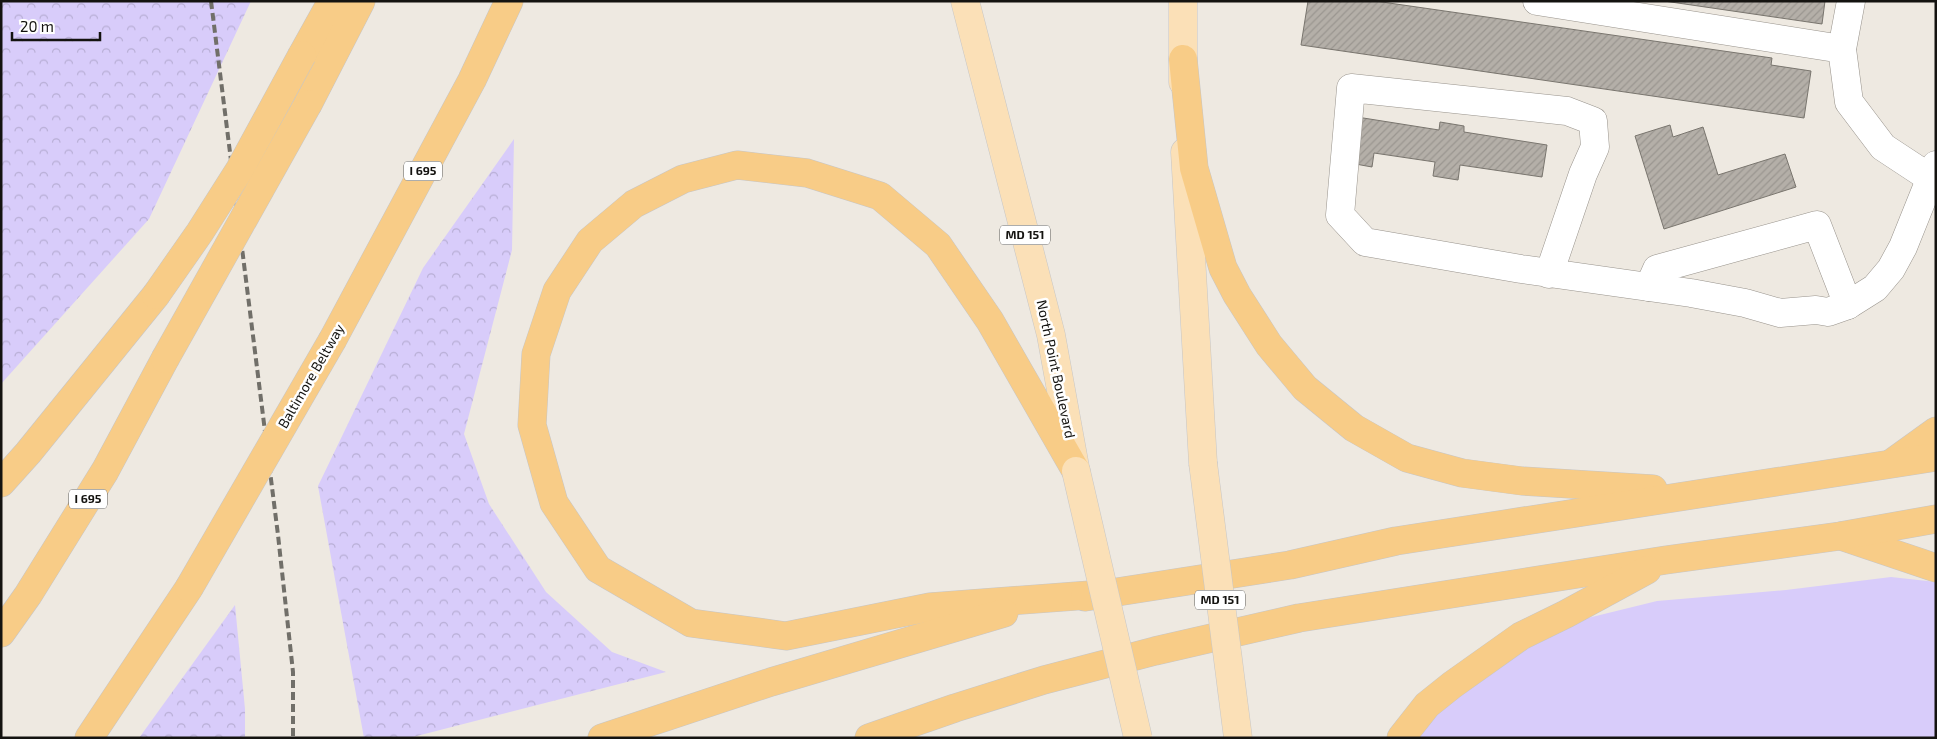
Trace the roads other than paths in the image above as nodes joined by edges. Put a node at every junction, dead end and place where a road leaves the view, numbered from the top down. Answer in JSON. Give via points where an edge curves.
{"nodes":[{"id":1,"x":332,"y":1,"type":"edge"},
{"id":2,"x":361,"y":1,"type":"edge"},
{"id":3,"x":509,"y":1,"type":"edge"},
{"id":4,"x":965,"y":1,"type":"edge"},
{"id":5,"x":1183,"y":1,"type":"edge"},
{"id":6,"x":1537,"y":1,"type":"edge"},
{"id":7,"x":1851,"y":1,"type":"edge"},
{"id":8,"x":1842,"y":50,"type":"junction"},
{"id":9,"x":1183,"y":60,"type":"junction"},
{"id":10,"x":1933,"y":172,"type":"edge"},
{"id":11,"x":1549,"y":274,"type":"junction"},
{"id":12,"x":1649,"y":288,"type":"junction"},
{"id":13,"x":1848,"y":305,"type":"junction"},
{"id":14,"x":1936,"y":431,"type":"edge"},
{"id":15,"x":1936,"y":457,"type":"edge"},
{"id":16,"x":1889,"y":465,"type":"junction"},
{"id":17,"x":1076,"y":471,"type":"junction"},
{"id":18,"x":1,"y":483,"type":"edge"},
{"id":19,"x":1707,"y":492,"type":"junction"},
{"id":20,"x":1936,"y":519,"type":"edge"},
{"id":21,"x":1840,"y":536,"type":"junction"},
{"id":22,"x":1666,"y":560,"type":"junction"},
{"id":23,"x":1936,"y":568,"type":"edge"},
{"id":24,"x":1103,"y":594,"type":"junction"},
{"id":25,"x":1,"y":634,"type":"edge"},
{"id":26,"x":89,"y":738,"type":"edge"},
{"id":27,"x":602,"y":738,"type":"edge"},
{"id":28,"x":869,"y":738,"type":"edge"},
{"id":29,"x":1138,"y":738,"type":"edge"},
{"id":30,"x":1238,"y":738,"type":"edge"},
{"id":31,"x":1401,"y":738,"type":"edge"}],
"edges":[{"from":1,"to":18,"type":"highway","bridge":true,"via":[[235,177],[200,232],[156,295]]},
{"from":2,"to":25,"type":"highway","number":"I 695","bridge":true,"via":[[308,104],[105,472]]},
{"from":3,"to":26,"type":"highway","name":"Baltimore Beltway","number":"I 695","bridge":true,"via":[[472,80],[333,339],[189,588]]},
{"from":4,"to":17,"type":"main road","name":"North Point Boulevard","number":"MD 151","via":[[1051,335]]},
{"from":5,"to":9,"type":"main road","number":"MD 151"},
{"from":6,"to":8,"type":"street"},
{"from":7,"to":8,"type":"street"},
{"from":8,"to":10,"type":"street","via":[[1849,102],[1883,148]]},
{"from":9,"to":19,"type":"highway","via":[[1194,168],[1223,268],[1236,295],[1269,345],[1305,388],[1354,428],[1407,458],[1462,473],[1522,482]]},
{"from":9,"to":30,"type":"main road","number":"MD 151","bridge":true,"via":[[1186,185],[1203,463]]},
{"from":10,"to":13,"type":"street","via":[[1904,247],[1891,269],[1875,288]]},
{"from":11,"to":11,"type":"street","via":[[1365,242],[1340,215],[1351,88],[1567,111],[1592,121],[1595,147]]},
{"from":11,"to":12,"type":"street"},
{"from":12,"to":13,"type":"street","via":[[1745,303],[1780,313],[1828,312]]},
{"from":12,"to":13,"type":"street","via":[[1657,269],[1817,225]]},
{"from":14,"to":16,"type":"highway"},
{"from":15,"to":16,"type":"highway"},
{"from":16,"to":19,"type":"highway"},
{"from":17,"to":24,"type":"highway","via":[[990,321],[938,245],[880,196],[807,173],[737,165],[683,179],[634,204],[585,248],[557,291],[536,354],[532,425],[554,503],[598,569],[691,624],[786,636],[930,607]]},
{"from":17,"to":29,"type":"main road","name":"North Point Boulevard","number":"MD 151","bridge":true},
{"from":19,"to":24,"type":"highway","via":[[1396,541],[1290,565]]},
{"from":20,"to":21,"type":"highway"},
{"from":21,"to":22,"type":"highway"},
{"from":21,"to":23,"type":"highway"},
{"from":22,"to":28,"type":"highway","via":[[1289,620],[1044,680]]},
{"from":22,"to":31,"type":"highway","via":[[1521,636],[1452,684],[1427,706]]},
{"from":24,"to":27,"type":"highway","via":[[1000,614],[771,682]]}]}
